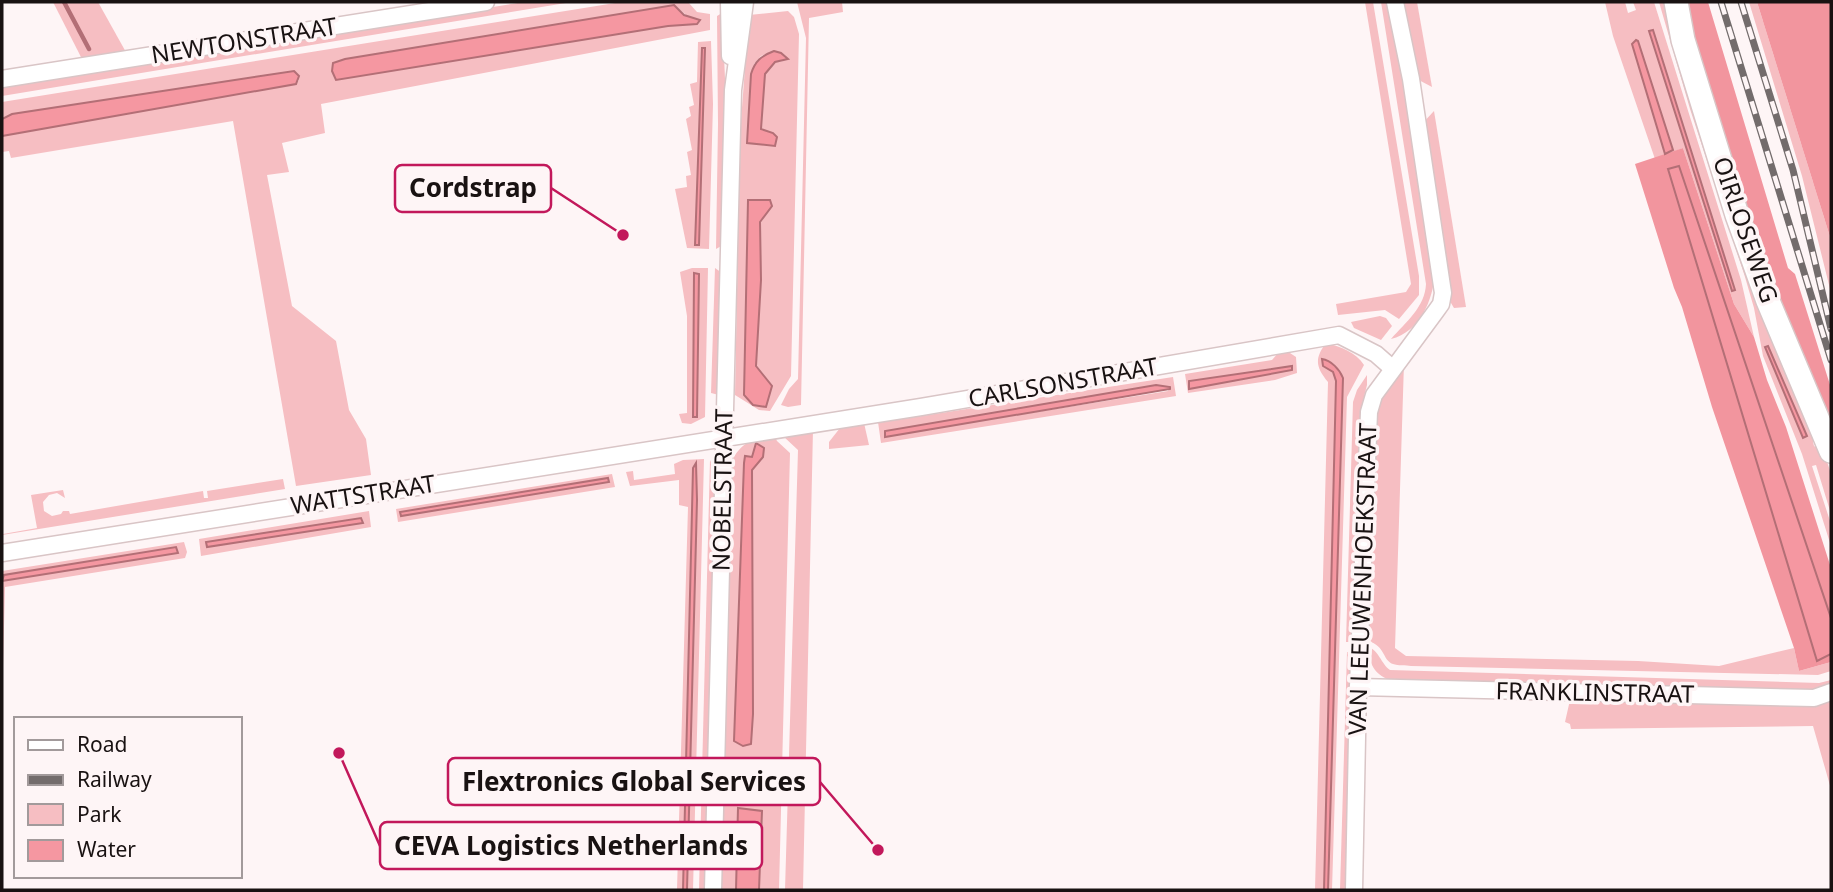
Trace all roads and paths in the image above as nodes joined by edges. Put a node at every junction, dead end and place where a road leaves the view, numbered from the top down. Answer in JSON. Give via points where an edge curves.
{"nodes":[{"id":1,"x":486,"y":2,"type":"edge"},
{"id":2,"x":729,"y":2,"type":"edge"},
{"id":3,"x":745,"y":2,"type":"edge"},
{"id":4,"x":1395,"y":2,"type":"edge"},
{"id":5,"x":1676,"y":2,"type":"edge"},
{"id":6,"x":2,"y":79,"type":"edge"},
{"id":7,"x":733,"y":90,"type":"junction"},
{"id":8,"x":1392,"y":368,"type":"junction"},
{"id":9,"x":724,"y":438,"type":"junction"},
{"id":10,"x":1831,"y":451,"type":"edge"},
{"id":11,"x":2,"y":552,"type":"edge"},
{"id":12,"x":1358,"y":687,"type":"junction"},
{"id":13,"x":1831,"y":692,"type":"edge"},
{"id":14,"x":713,"y":890,"type":"edge"},
{"id":15,"x":1354,"y":890,"type":"edge"}],
"edges":[{"from":1,"to":6,"type":"street","name":"NEWTONSTRAAT"},
{"from":2,"to":7,"type":"street","name":"NOBELSTRAAT"},
{"from":3,"to":7,"type":"street","name":"NOBELSTRAAT"},
{"from":4,"to":8,"type":"street","name":"VAN LEEUWENHOEKSTRAAT","via":[[1443,293],[1441,304]]},
{"from":5,"to":10,"type":"street","name":"OIRLOSEWEG","via":[[1683,40],[1737,215]]},
{"from":7,"to":9,"type":"street","name":"NOBELSTRAAT"},
{"from":8,"to":9,"type":"street","name":"CARLSONSTRAAT","via":[[1339,335]]},
{"from":8,"to":12,"type":"street","name":"VAN LEEUWENHOEKSTRAAT","via":[[1368,412]]},
{"from":9,"to":11,"type":"street","name":"WATTSTRAAT"},
{"from":9,"to":14,"type":"street","name":"NOBELSTRAAT"},
{"from":12,"to":13,"type":"street","name":"FRANKLINSTRAAT","via":[[1815,698]]},
{"from":12,"to":15,"type":"street","name":"VAN LEEUWENHOEKSTRAAT"}]}
